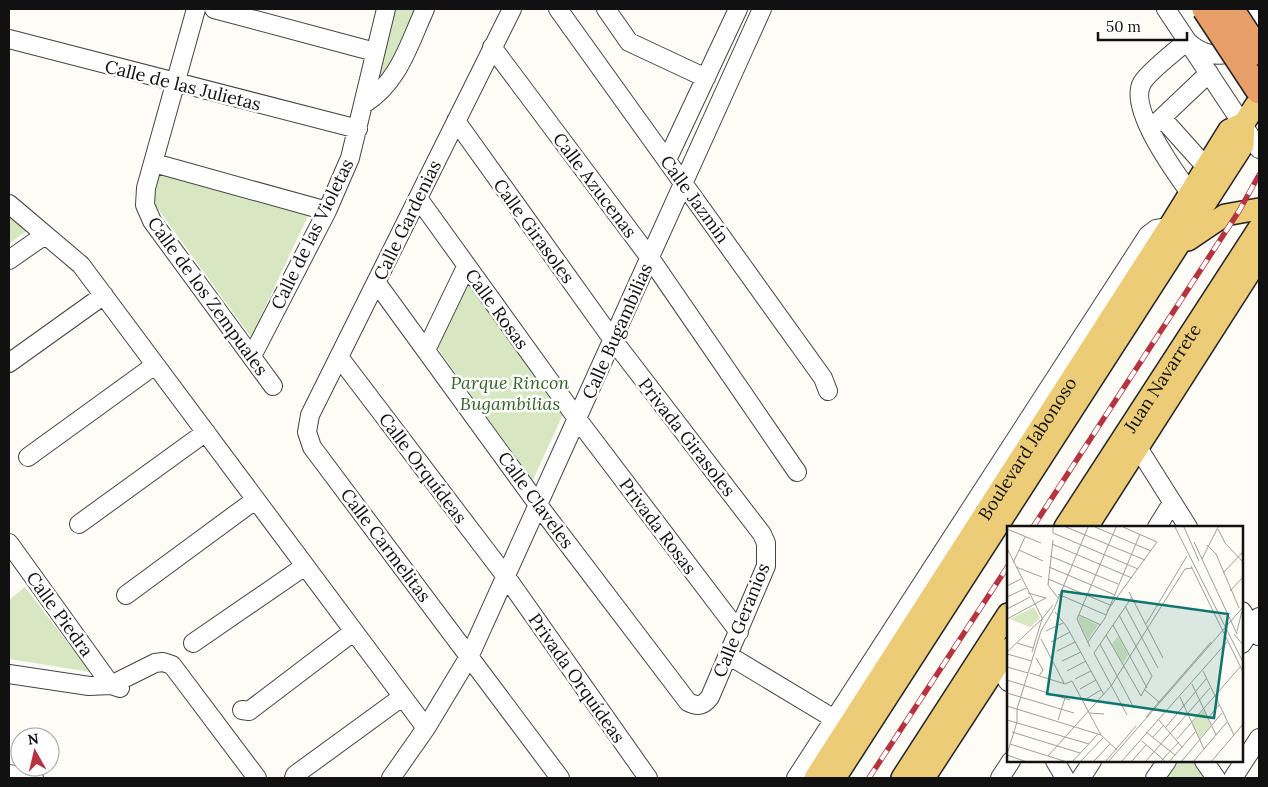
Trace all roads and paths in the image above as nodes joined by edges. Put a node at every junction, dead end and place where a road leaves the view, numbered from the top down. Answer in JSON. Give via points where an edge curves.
{"nodes":[{"id":1,"x":196,"y":9,"type":"edge"},
{"id":2,"x":214,"y":9,"type":"edge"},
{"id":3,"x":386,"y":9,"type":"edge"},
{"id":4,"x":425,"y":9,"type":"edge"},
{"id":5,"x":512,"y":9,"type":"edge"},
{"id":6,"x":558,"y":9,"type":"edge"},
{"id":7,"x":606,"y":9,"type":"edge"},
{"id":8,"x":738,"y":9,"type":"edge"},
{"id":9,"x":762,"y":9,"type":"edge"},
{"id":10,"x":1166,"y":9,"type":"edge"},
{"id":11,"x":1205,"y":9,"type":"edge"},
{"id":12,"x":1231,"y":9,"type":"edge"},
{"id":13,"x":1256,"y":9,"type":"edge"},
{"id":14,"x":9,"y":39,"type":"edge"},
{"id":15,"x":1188,"y":41,"type":"junction"},
{"id":16,"x":492,"y":47,"type":"junction"},
{"id":17,"x":375,"y":52,"type":"junction"},
{"id":18,"x":1259,"y":52,"type":"edge"},
{"id":19,"x":1209,"y":73,"type":"junction"},
{"id":20,"x":706,"y":78,"type":"junction"},
{"id":21,"x":176,"y":84,"type":"junction"},
{"id":22,"x":1259,"y":91,"type":"edge"},
{"id":23,"x":1259,"y":100,"type":"edge"},
{"id":24,"x":364,"y":104,"type":"junction"},
{"id":25,"x":456,"y":121,"type":"junction"},
{"id":26,"x":1156,"y":123,"type":"junction"},
{"id":27,"x":1244,"y":123,"type":"junction"},
{"id":28,"x":358,"y":129,"type":"junction"},
{"id":29,"x":1259,"y":149,"type":"edge"},
{"id":30,"x":667,"y":160,"type":"junction"},
{"id":31,"x":154,"y":164,"type":"junction"},
{"id":32,"x":1206,"y":167,"type":"junction"},
{"id":33,"x":684,"y":182,"type":"junction"},
{"id":34,"x":1190,"y":193,"type":"junction"},
{"id":35,"x":418,"y":198,"type":"junction"},
{"id":36,"x":9,"y":204,"type":"edge"},
{"id":37,"x":1259,"y":209,"type":"edge"},
{"id":38,"x":327,"y":211,"type":"junction"},
{"id":39,"x":1259,"y":228,"type":"edge"},
{"id":40,"x":45,"y":235,"type":"junction"},
{"id":41,"x":1176,"y":250,"type":"junction"},
{"id":42,"x":650,"y":258,"type":"junction"},
{"id":43,"x":1259,"y":258,"type":"edge"},
{"id":44,"x":9,"y":260,"type":"edge"},
{"id":45,"x":466,"y":267,"type":"junction"},
{"id":46,"x":376,"y":282,"type":"junction"},
{"id":47,"x":104,"y":295,"type":"junction"},
{"id":48,"x":613,"y":340,"type":"junction"},
{"id":49,"x":427,"y":348,"type":"junction"},
{"id":50,"x":252,"y":356,"type":"junction"},
{"id":51,"x":339,"y":357,"type":"junction"},
{"id":52,"x":9,"y":363,"type":"edge"},
{"id":53,"x":155,"y":364,"type":"junction"},
{"id":54,"x":273,"y":386,"type":"dead end"},
{"id":55,"x":828,"y":391,"type":"dead end"},
{"id":56,"x":578,"y":420,"type":"junction"},
{"id":57,"x":206,"y":432,"type":"junction"},
{"id":58,"x":307,"y":432,"type":"joint"},
{"id":59,"x":1137,"y":446,"type":"junction"},
{"id":60,"x":28,"y":457,"type":"dead end"},
{"id":61,"x":797,"y":472,"type":"dead end"},
{"id":62,"x":255,"y":500,"type":"junction"},
{"id":63,"x":1172,"y":503,"type":"junction"},
{"id":64,"x":539,"y":506,"type":"junction"},
{"id":65,"x":79,"y":524,"type":"dead end"},
{"id":66,"x":1066,"y":526,"type":"edge"},
{"id":67,"x":1088,"y":526,"type":"edge"},
{"id":68,"x":1158,"y":526,"type":"edge"},
{"id":69,"x":1187,"y":526,"type":"edge"},
{"id":70,"x":762,"y":534,"type":"joint"},
{"id":71,"x":9,"y":543,"type":"edge"},
{"id":72,"x":305,"y":566,"type":"junction"},
{"id":73,"x":507,"y":578,"type":"junction"},
{"id":74,"x":126,"y":595,"type":"dead end"},
{"id":75,"x":1243,"y":612,"type":"edge"},
{"id":76,"x":1007,"y":616,"type":"edge"},
{"id":77,"x":1257,"y":628,"type":"edge"},
{"id":78,"x":354,"y":632,"type":"junction"},
{"id":79,"x":739,"y":632,"type":"junction"},
{"id":80,"x":193,"y":643,"type":"dead end"},
{"id":81,"x":1243,"y":643,"type":"edge"},
{"id":82,"x":470,"y":656,"type":"junction"},
{"id":83,"x":728,"y":656,"type":"junction"},
{"id":84,"x":1005,"y":665,"type":"edge"},
{"id":85,"x":9,"y":674,"type":"edge"},
{"id":86,"x":111,"y":685,"type":"junction"},
{"id":87,"x":405,"y":702,"type":"junction"},
{"id":88,"x":705,"y":703,"type":"joint"},
{"id":89,"x":242,"y":710,"type":"dead end"},
{"id":90,"x":426,"y":728,"type":"junction"},
{"id":91,"x":848,"y":728,"type":"junction"},
{"id":92,"x":1259,"y":738,"type":"edge"},
{"id":93,"x":1010,"y":762,"type":"edge"},
{"id":94,"x":1056,"y":762,"type":"edge"},
{"id":95,"x":1091,"y":762,"type":"edge"},
{"id":96,"x":1166,"y":762,"type":"edge"},
{"id":97,"x":1205,"y":762,"type":"edge"},
{"id":98,"x":9,"y":774,"type":"edge"},
{"id":99,"x":34,"y":778,"type":"edge"},
{"id":100,"x":257,"y":778,"type":"edge"},
{"id":101,"x":294,"y":778,"type":"edge"},
{"id":102,"x":391,"y":778,"type":"edge"},
{"id":103,"x":560,"y":778,"type":"edge"},
{"id":104,"x":648,"y":778,"type":"edge"},
{"id":105,"x":796,"y":778,"type":"edge"},
{"id":106,"x":815,"y":778,"type":"edge"},
{"id":107,"x":835,"y":778,"type":"edge"},
{"id":108,"x":902,"y":778,"type":"edge"},
{"id":109,"x":924,"y":778,"type":"edge"},
{"id":110,"x":1000,"y":778,"type":"edge"},
{"id":111,"x":1065,"y":778,"type":"edge"},
{"id":112,"x":1081,"y":778,"type":"edge"},
{"id":113,"x":1155,"y":778,"type":"edge"},
{"id":114,"x":1216,"y":778,"type":"edge"},
{"id":115,"x":1233,"y":778,"type":"edge"}],
"edges":[{"from":1,"to":21,"type":"street"},
{"from":2,"to":17,"type":"street"},
{"from":3,"to":17,"type":"street","name":"Calle de las Violetas"},
{"from":4,"to":24,"type":"street","via":[[397,73],[388,86]]},
{"from":5,"to":16,"type":"street","name":"Calle Gardenias"},
{"from":6,"to":30,"type":"street","name":"Calle Jazmín"},
{"from":7,"to":20,"type":"street","via":[[630,42]]},
{"from":8,"to":20,"type":"street"},
{"from":9,"to":33,"type":"street","name":"Calle Bugambilias"},
{"from":10,"to":15,"type":"street"},
{"from":11,"to":22,"type":"highway","bridge":true},
{"from":12,"to":18,"type":"highway","bridge":true},
{"from":13,"to":15,"type":"street","via":[[1256,21],[1250,36],[1233,52],[1209,55]]},
{"from":14,"to":21,"type":"street","name":"Calle de las Julietas"},
{"from":15,"to":19,"type":"street"},
{"from":15,"to":26,"type":"street","via":[[1142,82],[1138,93]]},
{"from":16,"to":25,"type":"street","name":"Calle Gardenias"},
{"from":16,"to":42,"type":"street","name":"Calle Azucenas"},
{"from":17,"to":24,"type":"street","name":"Calle de las Violetas"},
{"from":19,"to":26,"type":"street"},
{"from":19,"to":27,"type":"street"},
{"from":20,"to":30,"type":"street"},
{"from":21,"to":28,"type":"street","name":"Calle de las Julietas"},
{"from":21,"to":31,"type":"street"},
{"from":23,"to":27,"type":"main road","name":"Boulevard Jabonoso"},
{"from":24,"to":28,"type":"street","name":"Calle de las Violetas"},
{"from":25,"to":35,"type":"street","name":"Calle Gardenias"},
{"from":25,"to":48,"type":"street","name":"Calle Girasoles"},
{"from":26,"to":32,"type":"street"},
{"from":26,"to":34,"type":"street","via":[[1162,152]]},
{"from":27,"to":29,"type":"street"},
{"from":27,"to":32,"type":"main road","name":"Boulevard Jabonoso","via":[[1229,130]]},
{"from":27,"to":41,"type":"main road","name":"Boulevard Jabonoso","via":[[1243,145]]},
{"from":28,"to":38,"type":"street","name":"Calle de las Violetas","via":[[350,158]]},
{"from":30,"to":33,"type":"street","name":"Calle Jazmín"},
{"from":31,"to":38,"type":"street"},
{"from":31,"to":50,"type":"street","name":"Calle de los Zempuales","via":[[146,188],[145,205],[152,222]]},
{"from":32,"to":34,"type":"main road","name":"Boulevard Jabonoso"},
{"from":33,"to":42,"type":"street","name":"Calle Bugambilias"},
{"from":33,"to":55,"type":"street","name":"Calle Jazmín","via":[[824,378]]},
{"from":34,"to":91,"type":"main road","name":"Boulevard Jabonoso","via":[[869,679]]},
{"from":35,"to":45,"type":"street","name":"Calle Rosas"},
{"from":35,"to":46,"type":"street","name":"Calle Gardenias"},
{"from":36,"to":40,"type":"street"},
{"from":37,"to":41,"type":"main road","via":[[1225,215]]},
{"from":38,"to":50,"type":"street","name":"Calle de las Violetas"},
{"from":39,"to":66,"type":"main road","name":"Juan Navarrete"},
{"from":40,"to":44,"type":"street"},
{"from":40,"to":47,"type":"street","via":[[81,265]]},
{"from":41,"to":91,"type":"main road","name":"Boulevard Jabonoso"},
{"from":42,"to":48,"type":"street","name":"Calle Bugambilias"},
{"from":42,"to":61,"type":"street","name":"Calle Azucenas"},
{"from":43,"to":59,"type":"main road","name":"Juan Navarrete"},
{"from":45,"to":49,"type":"street"},
{"from":45,"to":56,"type":"street","name":"Calle Rosas"},
{"from":46,"to":49,"type":"street","name":"Calle Claveles"},
{"from":46,"to":51,"type":"street","name":"Calle Gardenias"},
{"from":47,"to":52,"type":"street"},
{"from":47,"to":53,"type":"street"},
{"from":48,"to":56,"type":"street","name":"Calle Bugambilias"},
{"from":48,"to":70,"type":"street","name":"Privada Girasoles"},
{"from":49,"to":64,"type":"street","name":"Calle Claveles"},
{"from":50,"to":54,"type":"street","name":"Calle de los Zempuales"},
{"from":51,"to":58,"type":"street","name":"Calle Gardenias","via":[[310,415]]},
{"from":51,"to":73,"type":"street","name":"Calle Orquídeas"},
{"from":53,"to":57,"type":"street"},
{"from":53,"to":60,"type":"street"},
{"from":56,"to":64,"type":"street","name":"Calle Bugambilias"},
{"from":56,"to":79,"type":"street","name":"Privada Rosas"},
{"from":57,"to":62,"type":"street"},
{"from":57,"to":65,"type":"street"},
{"from":58,"to":82,"type":"street","name":"Calle Carmelitas","via":[[312,447]]},
{"from":59,"to":63,"type":"street"},
{"from":59,"to":67,"type":"main road","name":"Juan Navarrete"},
{"from":62,"to":72,"type":"street"},
{"from":62,"to":74,"type":"street"},
{"from":63,"to":68,"type":"street"},
{"from":63,"to":69,"type":"street"},
{"from":64,"to":73,"type":"street","name":"Calle Bugambilias"},
{"from":64,"to":88,"type":"street","name":"Calle Claveles","via":[[688,702],[694,705]]},
{"from":70,"to":79,"type":"street","name":"Calle Geranios","via":[[766,543],[766,566]]},
{"from":71,"to":86,"type":"street","name":"Calle Piedra"},
{"from":72,"to":78,"type":"street"},
{"from":72,"to":80,"type":"street"},
{"from":73,"to":82,"type":"street","name":"Calle Bugambilias"},
{"from":73,"to":104,"type":"street","name":"Privada Orquídeas"},
{"from":75,"to":77,"type":"street"},
{"from":76,"to":108,"type":"main road"},
{"from":77,"to":81,"type":"street"},
{"from":78,"to":87,"type":"street"},
{"from":78,"to":89,"type":"street","via":[[249,711]]},
{"from":79,"to":83,"type":"street","name":"Calle Geranios"},
{"from":82,"to":90,"type":"street","name":"Calle Bugambilias"},
{"from":82,"to":103,"type":"street","name":"Calle Carmelitas"},
{"from":83,"to":88,"type":"street","name":"Calle Geranios"},
{"from":83,"to":91,"type":"street"},
{"from":84,"to":109,"type":"main road"},
{"from":85,"to":86,"type":"street","via":[[89,686]]},
{"from":86,"to":100,"type":"street","via":[[156,663],[169,663],[177,669]]},
{"from":87,"to":90,"type":"street"},
{"from":87,"to":101,"type":"street"},
{"from":90,"to":102,"type":"street","name":"Calle Bugambilias"},
{"from":91,"to":105,"type":"street"},
{"from":91,"to":106,"type":"main road","name":"Boulevard Jabonoso"},
{"from":91,"to":107,"type":"main road","name":"Boulevard Jabonoso"},
{"from":92,"to":115,"type":"street"},
{"from":93,"to":110,"type":"street"},
{"from":94,"to":111,"type":"street"},
{"from":95,"to":112,"type":"street"},
{"from":96,"to":113,"type":"street"},
{"from":97,"to":114,"type":"street"},
{"from":98,"to":99,"type":"street"}]}
